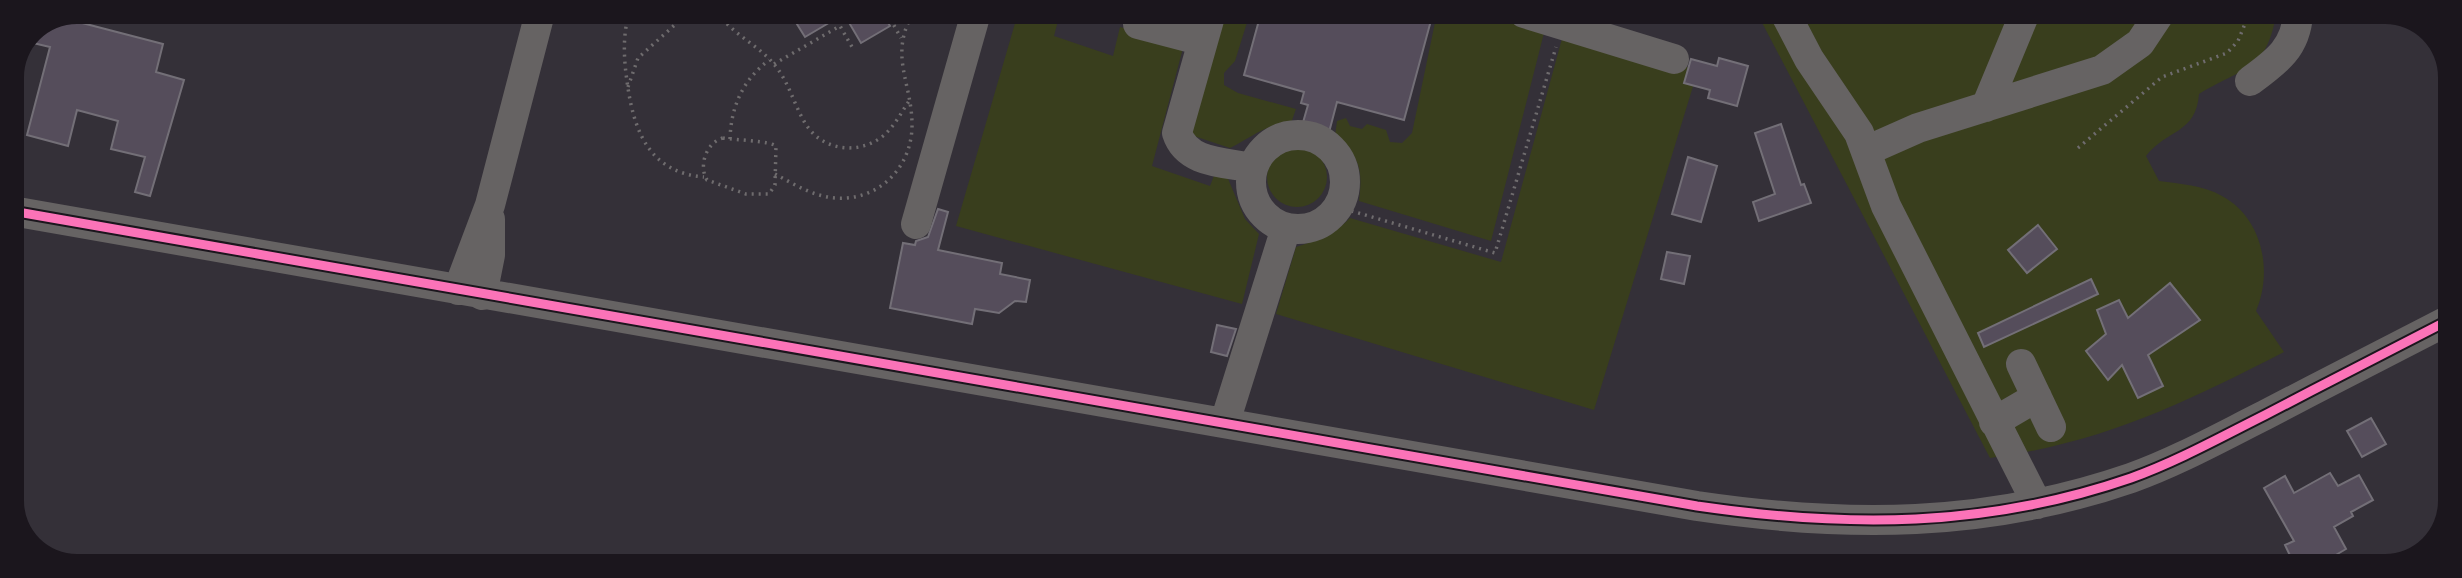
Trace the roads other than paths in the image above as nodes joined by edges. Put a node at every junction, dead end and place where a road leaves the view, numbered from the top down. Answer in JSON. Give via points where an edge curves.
{"nodes":[{"id":1,"x":537,"y":25,"type":"edge"},
{"id":2,"x":973,"y":25,"type":"edge"},
{"id":3,"x":1142,"y":25,"type":"edge"},
{"id":4,"x":1208,"y":25,"type":"edge"},
{"id":5,"x":1563,"y":25,"type":"edge"},
{"id":6,"x":1791,"y":25,"type":"edge"},
{"id":7,"x":2020,"y":25,"type":"edge"},
{"id":8,"x":2152,"y":25,"type":"edge"},
{"id":9,"x":2296,"y":25,"type":"edge"},
{"id":10,"x":1203,"y":41,"type":"junction"},
{"id":11,"x":1674,"y":59,"type":"dead end"},
{"id":12,"x":2250,"y":81,"type":"dead end"},
{"id":13,"x":1986,"y":107,"type":"junction"},
{"id":14,"x":1863,"y":142,"type":"junction"},
{"id":15,"x":1253,"y":168,"type":"junction"},
{"id":16,"x":24,"y":213,"type":"edge"},
{"id":17,"x":916,"y":224,"type":"dead end"},
{"id":18,"x":1286,"y":228,"type":"junction"},
{"id":19,"x":470,"y":292,"type":"junction"},
{"id":20,"x":2438,"y":326,"type":"edge"},
{"id":21,"x":2021,"y":364,"type":"dead end"},
{"id":22,"x":2037,"y":397,"type":"junction"},
{"id":23,"x":1224,"y":422,"type":"junction"},
{"id":24,"x":1994,"y":422,"type":"junction"},
{"id":25,"x":2051,"y":427,"type":"dead end"},
{"id":26,"x":2037,"y":504,"type":"junction"}],
"edges":[{"from":1,"to":19,"type":"street"},
{"from":2,"to":17,"type":"street"},
{"from":3,"to":10,"type":"street"},
{"from":4,"to":10,"type":"street"},
{"from":5,"to":11,"type":"street"},
{"from":6,"to":14,"type":"street"},
{"from":7,"to":13,"type":"street"},
{"from":8,"to":13,"type":"street","via":[[2140,43],[2102,70]]},
{"from":9,"to":12,"type":"street","via":[[2287,51]]},
{"from":10,"to":15,"type":"street","via":[[1177,132],[1181,145],[1191,155]]},
{"from":13,"to":14,"type":"street","via":[[1918,128],[1890,125]]},
{"from":14,"to":24,"type":"street","via":[[1885,206]]},
{"from":15,"to":18,"type":"street","via":[[1256,205]]},
{"from":15,"to":18,"type":"street","via":[[1267,146],[1291,135],[1329,146],[1343,168],[1345,181],[1338,207],[1321,223]]},
{"from":16,"to":19,"type":"street"},
{"from":18,"to":23,"type":"street"},
{"from":19,"to":23,"type":"street"},
{"from":20,"to":26,"type":"street","via":[[2178,459]]},
{"from":21,"to":22,"type":"street"},
{"from":22,"to":24,"type":"street"},
{"from":22,"to":25,"type":"street"},
{"from":23,"to":26,"type":"street","via":[[1697,506],[1810,521],[1923,521]]},
{"from":24,"to":26,"type":"street"}]}
